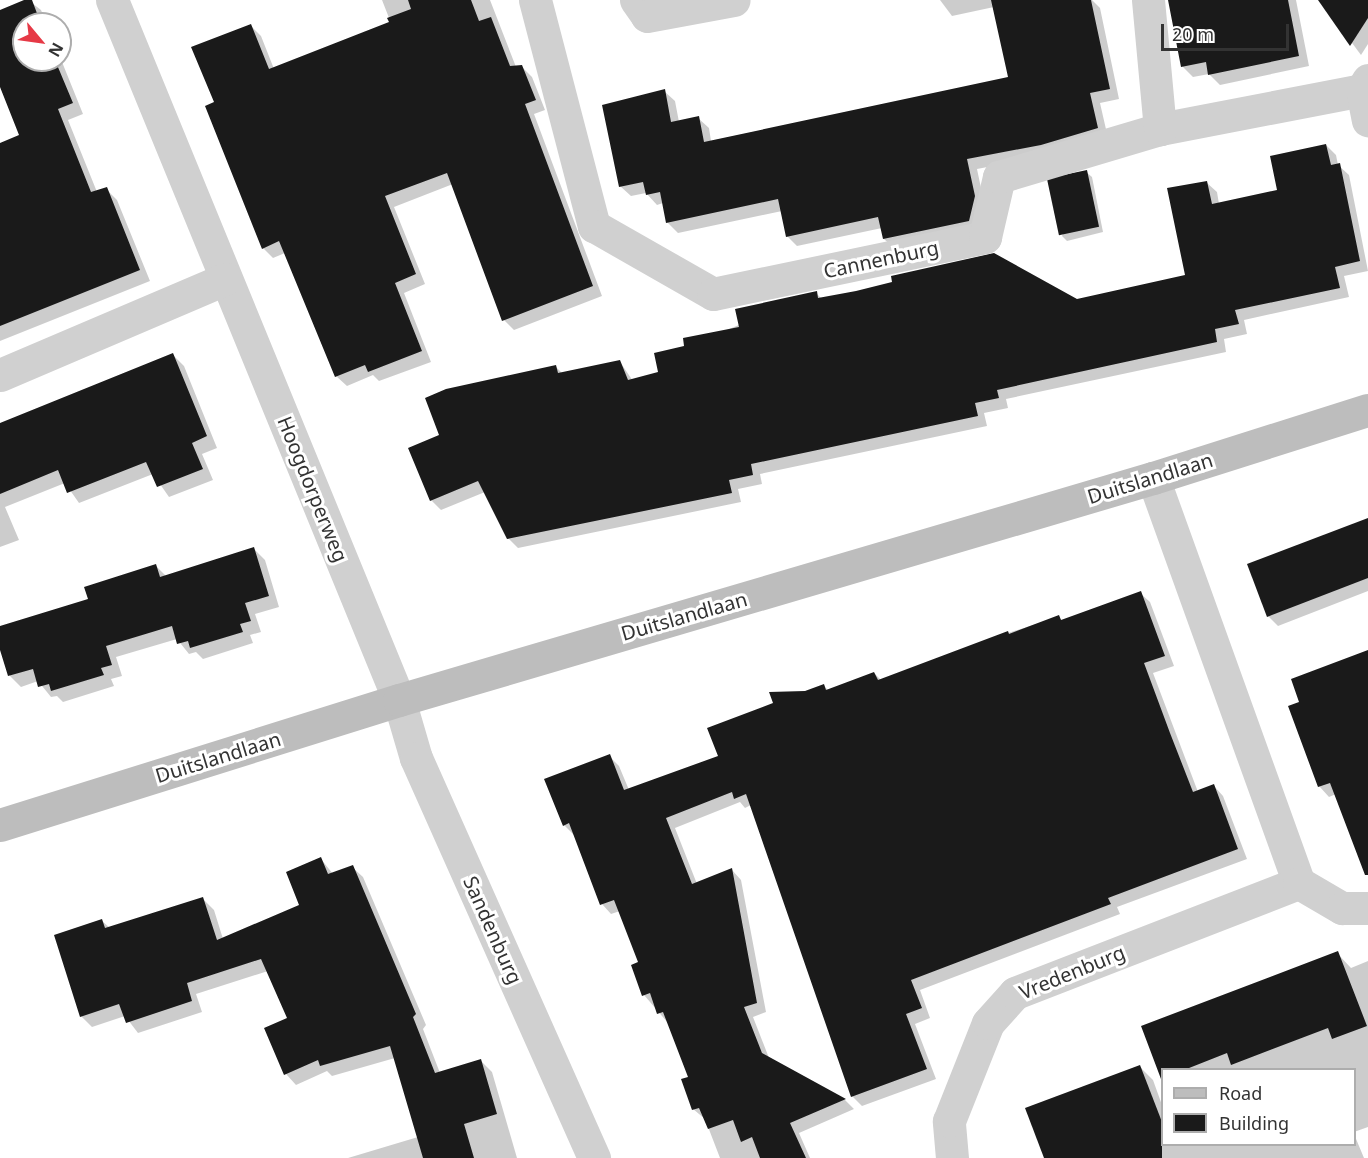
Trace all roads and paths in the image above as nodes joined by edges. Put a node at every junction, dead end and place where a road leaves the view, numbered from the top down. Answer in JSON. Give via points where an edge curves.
{"nodes":[{"id":1,"x":535,"y":0,"type":"edge"},
{"id":2,"x":636,"y":0,"type":"edge"},
{"id":3,"x":734,"y":0,"type":"edge"},
{"id":4,"x":1148,"y":0,"type":"edge"},
{"id":5,"x":117,"y":2,"type":"edge"},
{"id":6,"x":1366,"y":97,"type":"edge"},
{"id":7,"x":1160,"y":129,"type":"junction"},
{"id":8,"x":225,"y":279,"type":"junction"},
{"id":9,"x":0,"y":375,"type":"edge"},
{"id":10,"x":1368,"y":410,"type":"edge"},
{"id":11,"x":1153,"y":478,"type":"junction"},
{"id":12,"x":399,"y":700,"type":"junction"},
{"id":13,"x":0,"y":825,"type":"edge"},
{"id":14,"x":1299,"y":883,"type":"junction"},
{"id":15,"x":1368,"y":908,"type":"edge"},
{"id":16,"x":594,"y":1158,"type":"edge"},
{"id":17,"x":952,"y":1158,"type":"edge"}],
"edges":[{"from":1,"to":7,"type":"street","name":"Cannenburg","via":[[594,226],[713,294],[985,237],[999,177]]},
{"from":2,"to":3,"type":"street","via":[[647,16]]},
{"from":4,"to":7,"type":"street"},
{"from":5,"to":8,"type":"street","name":"Hoogdorperweg"},
{"from":6,"to":7,"type":"street","name":"Cannenburg"},
{"from":8,"to":9,"type":"street"},
{"from":8,"to":12,"type":"street","name":"Hoogdorperweg"},
{"from":10,"to":11,"type":"main road","name":"Duitslandlaan"},
{"from":11,"to":12,"type":"main road","name":"Duitslandlaan"},
{"from":11,"to":14,"type":"street"},
{"from":12,"to":13,"type":"main road","name":"Duitslandlaan"},
{"from":12,"to":16,"type":"street","name":"Sandenburg","via":[[416,758]]},
{"from":14,"to":15,"type":"street","via":[[1342,908]]},
{"from":14,"to":17,"type":"street","name":"Vredenburg","via":[[1015,993],[988,1023],[949,1121]]}]}
